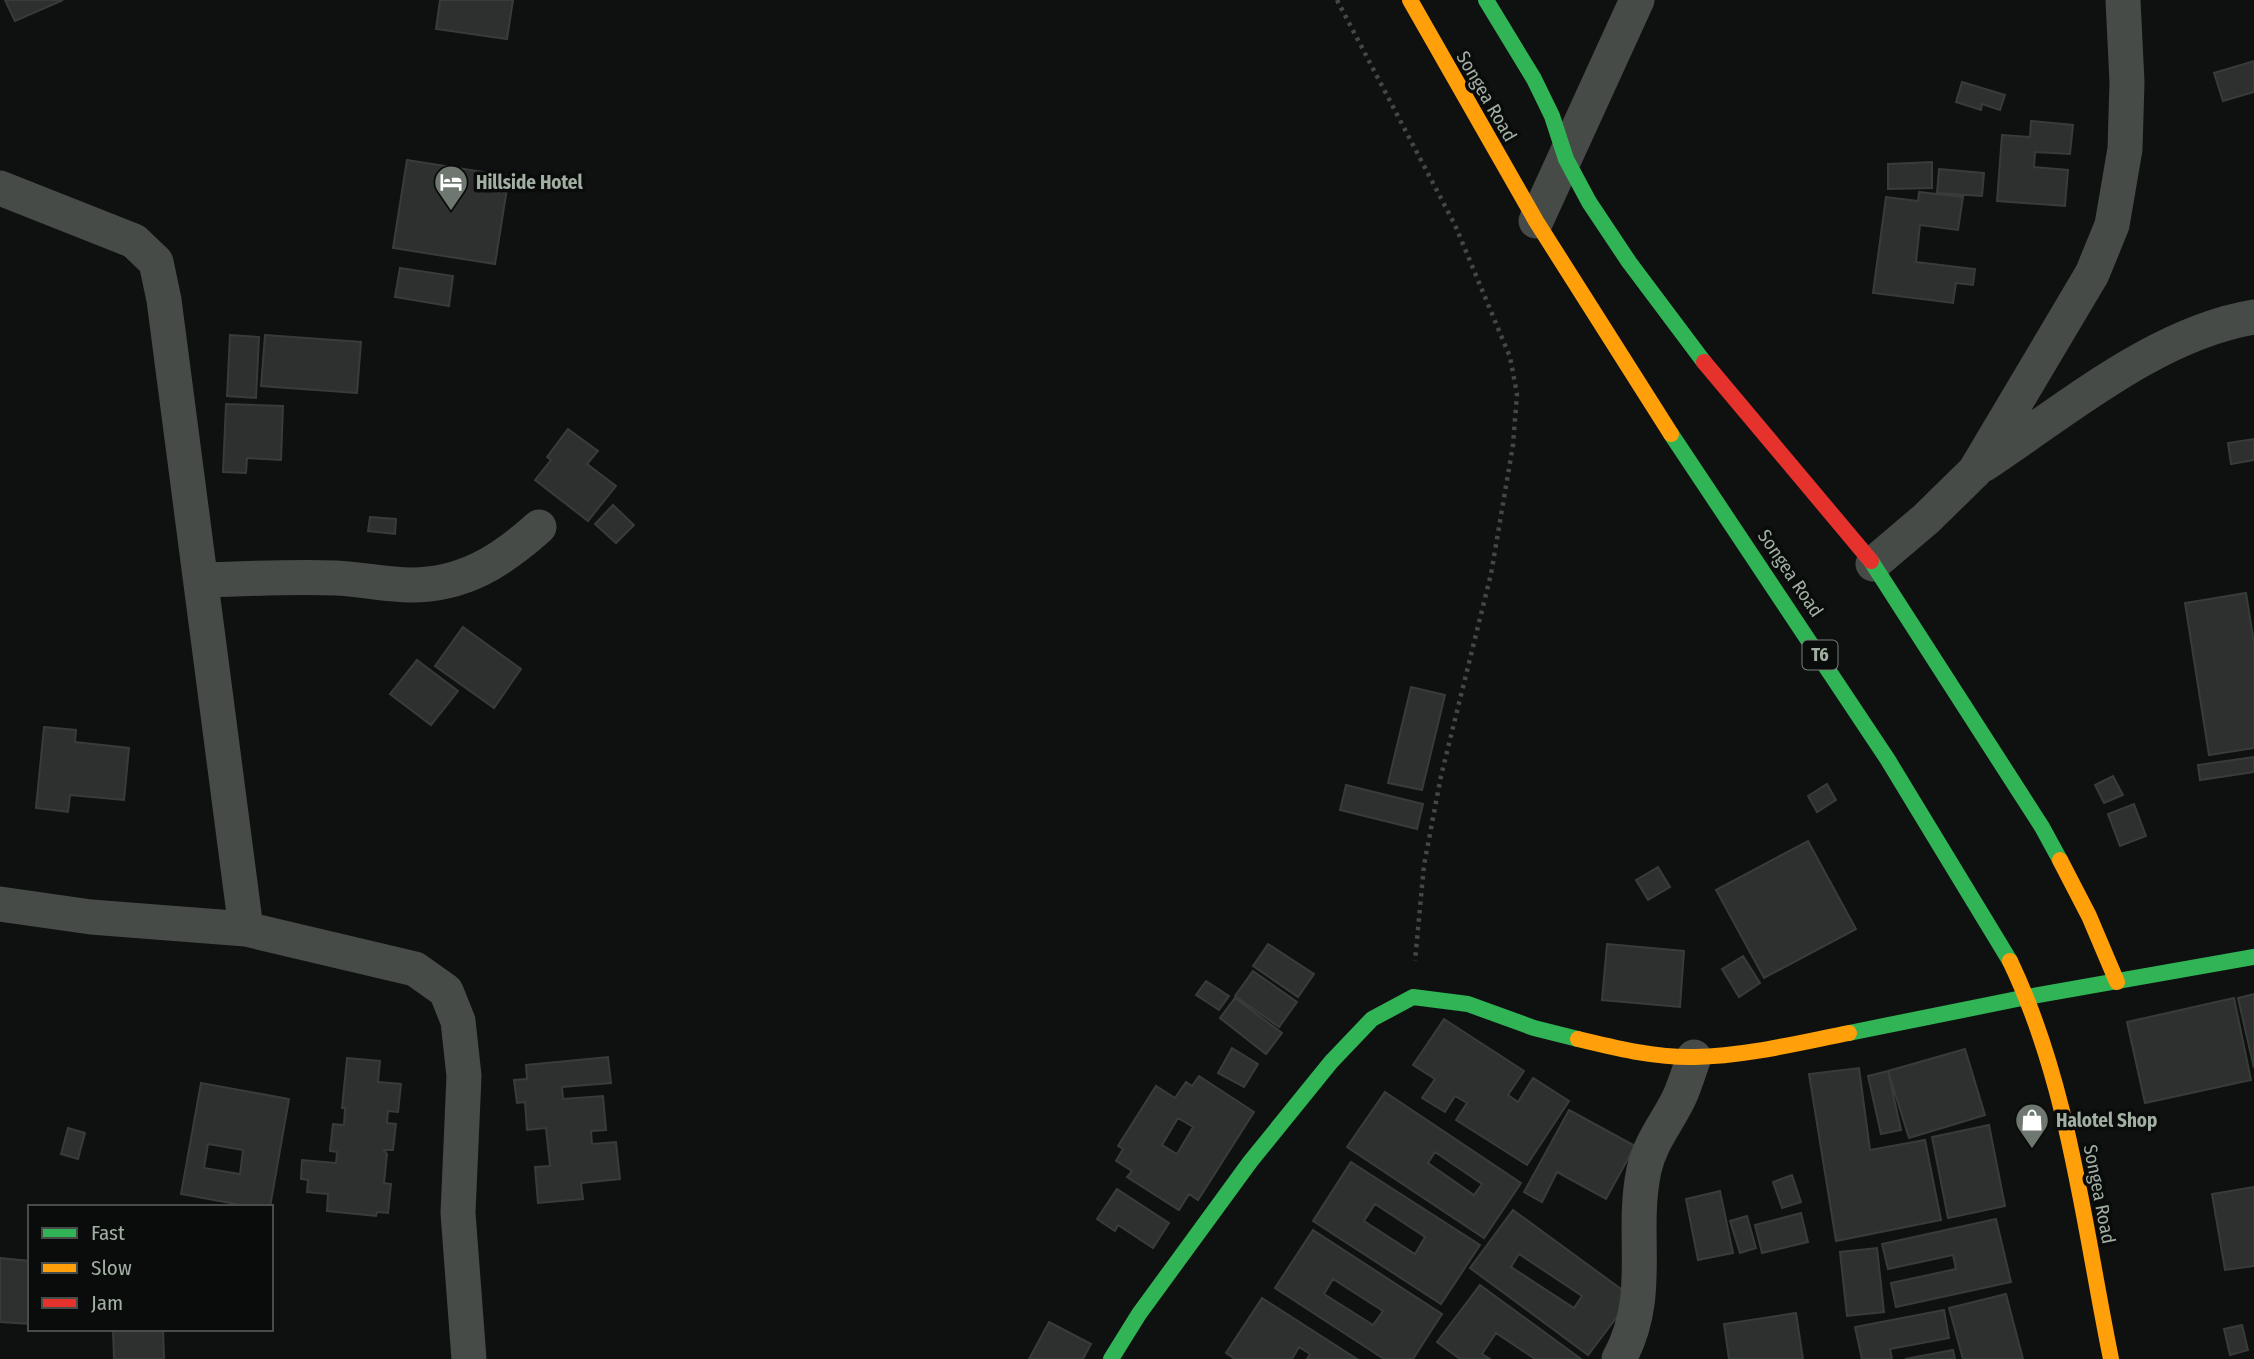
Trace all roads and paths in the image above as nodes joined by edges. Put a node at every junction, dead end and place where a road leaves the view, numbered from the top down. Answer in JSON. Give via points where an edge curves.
{"nodes":[{"id":1,"x":1337,"y":0,"type":"edge"},
{"id":2,"x":1410,"y":0,"type":"edge"},
{"id":3,"x":1486,"y":0,"type":"edge"},
{"id":4,"x":1637,"y":0,"type":"edge"},
{"id":5,"x":2123,"y":0,"type":"edge"},
{"id":6,"x":1566,"y":159,"type":"junction"},
{"id":7,"x":0,"y":188,"type":"edge"},
{"id":8,"x":1536,"y":221,"type":"junction"},
{"id":9,"x":2254,"y":317,"type":"edge"},
{"id":10,"x":1975,"y":471,"type":"junction"},
{"id":11,"x":539,"y":527,"type":"dead end"},
{"id":12,"x":1873,"y":564,"type":"junction"},
{"id":13,"x":202,"y":580,"type":"junction"},
{"id":14,"x":0,"y":904,"type":"edge"},
{"id":15,"x":246,"y":929,"type":"junction"},
{"id":16,"x":2254,"y":957,"type":"edge"},
{"id":17,"x":2118,"y":982,"type":"junction"},
{"id":18,"x":1413,"y":997,"type":"junction"},
{"id":19,"x":2026,"y":997,"type":"junction"},
{"id":20,"x":1694,"y":1057,"type":"junction"},
{"id":21,"x":469,"y":1359,"type":"edge"},
{"id":22,"x":1111,"y":1359,"type":"edge"},
{"id":23,"x":1619,"y":1359,"type":"edge"},
{"id":24,"x":2111,"y":1359,"type":"edge"}],
"edges":[{"from":1,"to":18,"type":"path","via":[[1455,225],[1510,357],[1517,394],[1491,573],[1424,865]]},
{"from":2,"to":8,"type":"main road","name":"Songea Road","number":"T6"},
{"from":3,"to":6,"type":"main road","via":[[1534,79]]},
{"from":4,"to":6,"type":"street"},
{"from":5,"to":10,"type":"street","via":[[2124,149],[2112,225],[2092,274]]},
{"from":6,"to":8,"type":"street"},
{"from":6,"to":12,"type":"main road","via":[[1603,222],[1680,330]]},
{"from":7,"to":13,"type":"street","via":[[134,241],[156,262]]},
{"from":8,"to":19,"type":"main road","name":"Songea Road","number":"T6","via":[[1958,868]]},
{"from":9,"to":10,"type":"street","via":[[2183,338],[2119,374]]},
{"from":10,"to":12,"type":"street"},
{"from":11,"to":13,"type":"street","via":[[505,558],[450,581],[412,585],[336,578]]},
{"from":12,"to":17,"type":"main road","via":[[2042,827]]},
{"from":13,"to":15,"type":"street"},
{"from":14,"to":15,"type":"street","via":[[91,917]]},
{"from":15,"to":21,"type":"street","via":[[415,969],[446,991],[458,1021],[464,1076],[458,1213]]},
{"from":16,"to":17,"type":"main road"},
{"from":17,"to":19,"type":"main road"},
{"from":18,"to":20,"type":"main road","via":[[1468,1004],[1534,1028],[1630,1051]]},
{"from":18,"to":22,"type":"main road","via":[[1372,1019],[1331,1062],[1250,1162]]},
{"from":19,"to":20,"type":"main road","via":[[1770,1049]]},
{"from":19,"to":24,"type":"main road","name":"Songea Road","number":"T6","via":[[2067,1140]]},
{"from":20,"to":23,"type":"street","via":[[1680,1096],[1651,1144],[1644,1171],[1639,1202],[1638,1311]]}]}
